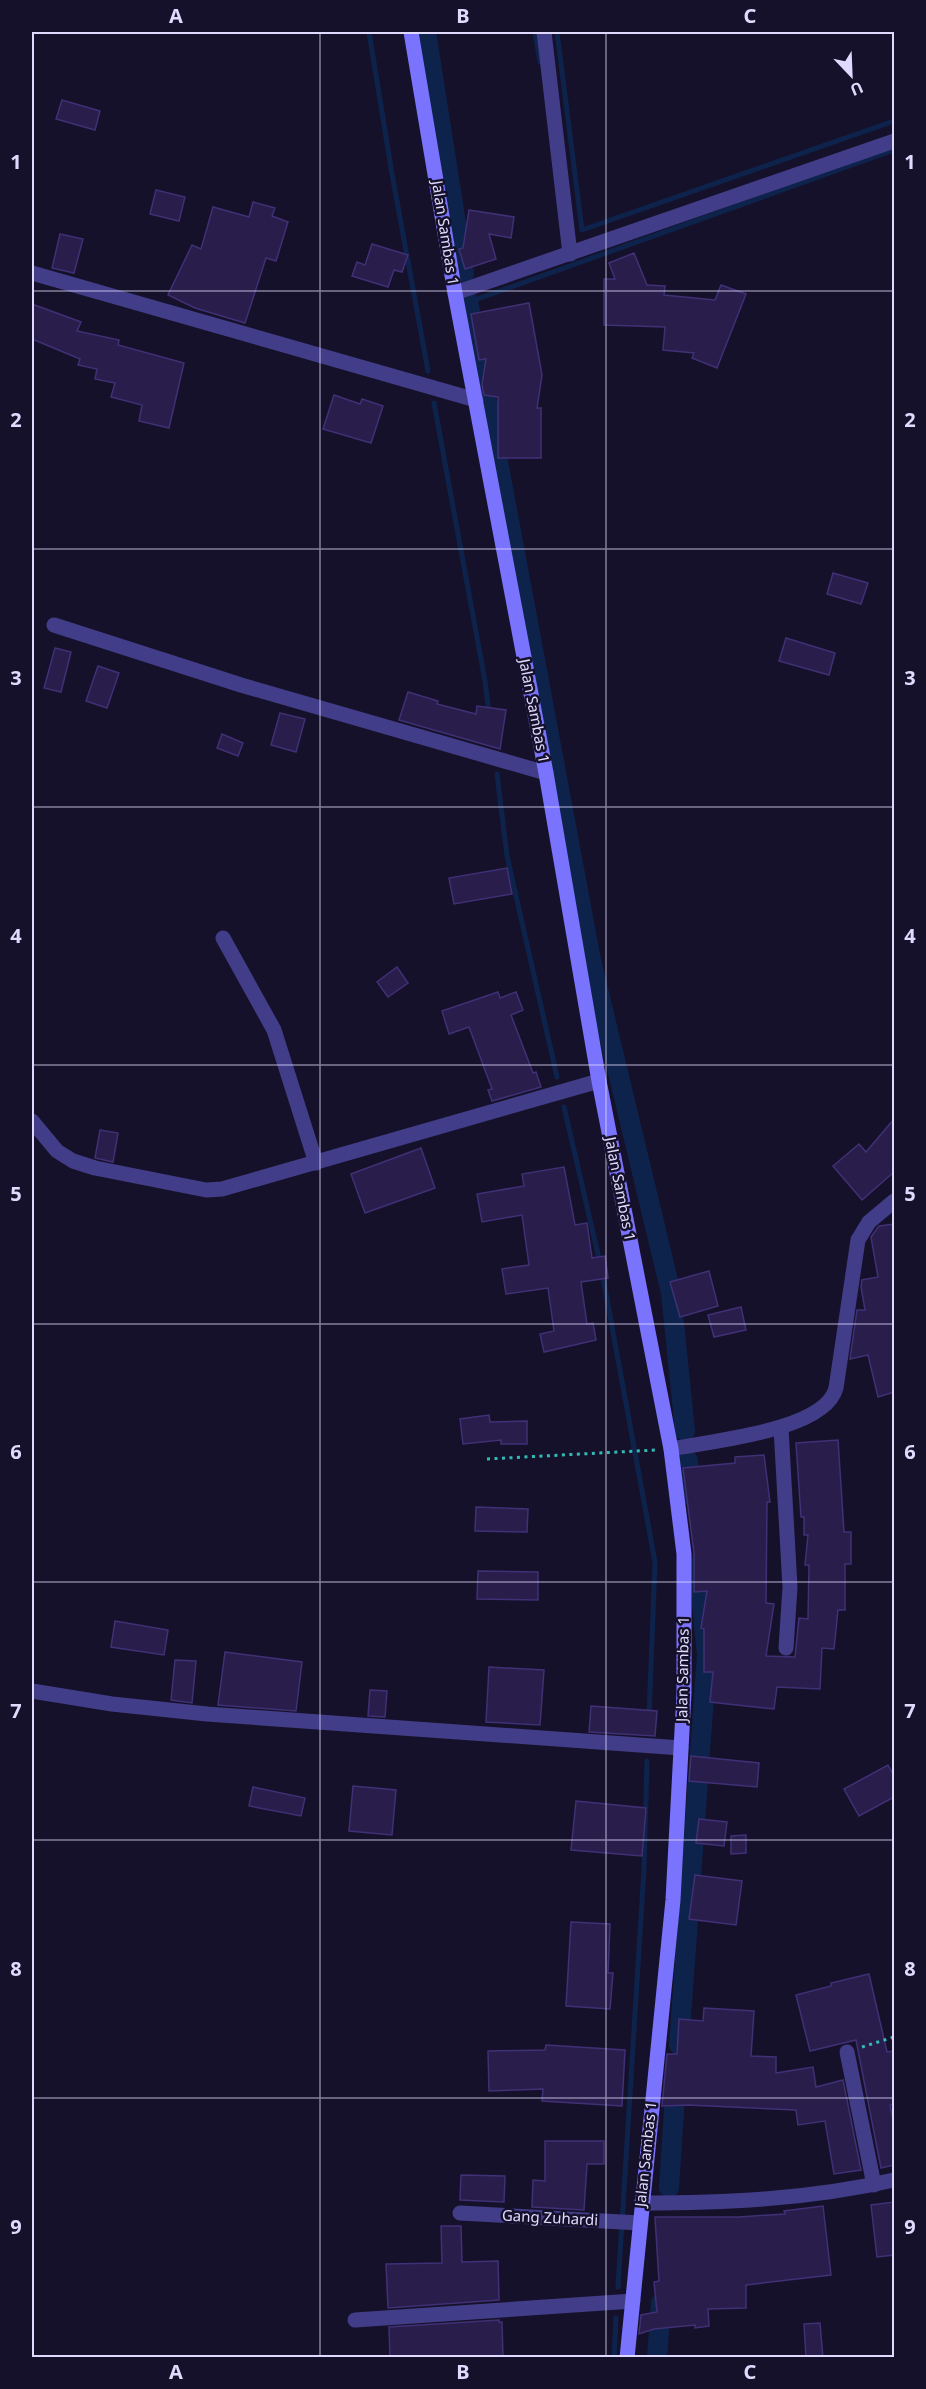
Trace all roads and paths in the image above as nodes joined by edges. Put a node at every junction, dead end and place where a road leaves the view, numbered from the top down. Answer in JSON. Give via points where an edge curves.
{"nodes":[{"id":1,"x":411,"y":32,"type":"edge"},
{"id":2,"x":544,"y":32,"type":"edge"},
{"id":3,"x":894,"y":141,"type":"edge"},
{"id":4,"x":570,"y":254,"type":"junction"},
{"id":5,"x":32,"y":273,"type":"edge"},
{"id":6,"x":455,"y":293,"type":"junction"},
{"id":7,"x":476,"y":400,"type":"junction"},
{"id":8,"x":54,"y":625,"type":"dead end"},
{"id":9,"x":546,"y":773,"type":"junction"},
{"id":10,"x":223,"y":938,"type":"dead end"},
{"id":11,"x":599,"y":1081,"type":"junction"},
{"id":12,"x":32,"y":1121,"type":"edge"},
{"id":13,"x":316,"y":1163,"type":"junction"},
{"id":14,"x":894,"y":1201,"type":"edge"},
{"id":15,"x":780,"y":1428,"type":"junction"},
{"id":16,"x":671,"y":1449,"type":"junction"},
{"id":17,"x":487,"y":1459,"type":"dead end"},
{"id":18,"x":786,"y":1648,"type":"dead end"},
{"id":19,"x":32,"y":1691,"type":"edge"},
{"id":20,"x":681,"y":1748,"type":"junction"},
{"id":21,"x":894,"y":2037,"type":"edge"},
{"id":22,"x":847,"y":2052,"type":"joint"},
{"id":23,"x":894,"y":2180,"type":"edge"},
{"id":24,"x":874,"y":2185,"type":"junction"},
{"id":25,"x":641,"y":2203,"type":"junction"},
{"id":26,"x":460,"y":2213,"type":"dead end"},
{"id":27,"x":639,"y":2223,"type":"junction"},
{"id":28,"x":633,"y":2301,"type":"junction"},
{"id":29,"x":355,"y":2320,"type":"dead end"},
{"id":30,"x":627,"y":2358,"type":"edge"}],
"edges":[{"from":1,"to":6,"type":"street","name":"Jalan Sambas 1"},
{"from":2,"to":4,"type":"street"},
{"from":3,"to":4,"type":"street"},
{"from":4,"to":6,"type":"street"},
{"from":5,"to":7,"type":"street"},
{"from":6,"to":7,"type":"street","name":"Jalan Sambas 1"},
{"from":7,"to":9,"type":"street","name":"Jalan Sambas 1"},
{"from":8,"to":9,"type":"street","via":[[242,685]]},
{"from":9,"to":11,"type":"street","name":"Jalan Sambas 1"},
{"from":10,"to":13,"type":"street","via":[[274,1030]]},
{"from":11,"to":13,"type":"street"},
{"from":11,"to":16,"type":"street","name":"Jalan Sambas 1"},
{"from":12,"to":13,"type":"street","via":[[57,1151],[73,1161],[206,1190],[232,1187]]},
{"from":14,"to":15,"type":"street","via":[[869,1222],[858,1240],[834,1398],[818,1412]]},
{"from":15,"to":16,"type":"street"},
{"from":15,"to":18,"type":"street","via":[[790,1587]]},
{"from":16,"to":17,"type":"path"},
{"from":16,"to":20,"type":"street","name":"Jalan Sambas 1","via":[[684,1554]]},
{"from":19,"to":20,"type":"street","via":[[207,1714]]},
{"from":20,"to":25,"type":"street","name":"Jalan Sambas 1","via":[[673,1900]]},
{"from":21,"to":22,"type":"path"},
{"from":22,"to":24,"type":"street"},
{"from":23,"to":24,"type":"street"},
{"from":24,"to":25,"type":"street","via":[[719,2203]]},
{"from":25,"to":27,"type":"street","name":"Jalan Sambas 1"},
{"from":26,"to":27,"type":"street","name":"Gang Zuhardi"},
{"from":27,"to":28,"type":"street","name":"Jalan Sambas 1"},
{"from":28,"to":29,"type":"street"},
{"from":28,"to":30,"type":"street","name":"Jalan Sambas 1"}]}
